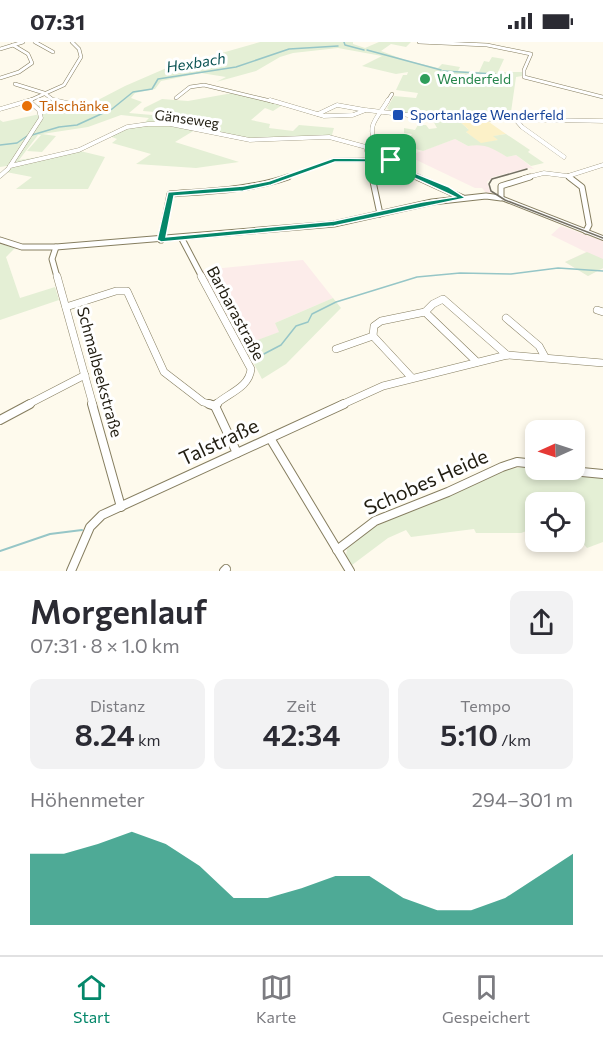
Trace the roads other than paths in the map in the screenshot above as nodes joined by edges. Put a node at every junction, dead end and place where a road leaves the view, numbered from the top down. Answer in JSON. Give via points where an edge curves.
{"nodes":[{"id":1,"x":23,"y":42,"type":"edge"},
{"id":2,"x":35,"y":42,"type":"edge"},
{"id":3,"x":72,"y":42,"type":"edge"},
{"id":4,"x":419,"y":42,"type":"edge"},
{"id":5,"x":13,"y":45,"type":"junction"},
{"id":6,"x":0,"y":49,"type":"edge"},
{"id":7,"x":53,"y":52,"type":"dead end"},
{"id":8,"x":0,"y":78,"type":"edge"},
{"id":9,"x":15,"y":84,"type":"dead end"},
{"id":10,"x":45,"y":94,"type":"junction"},
{"id":11,"x":392,"y":94,"type":"dead end"},
{"id":12,"x":603,"y":97,"type":"edge"},
{"id":13,"x":176,"y":98,"type":"dead end"},
{"id":14,"x":29,"y":101,"type":"junction"},
{"id":15,"x":80,"y":106,"type":"dead end"},
{"id":16,"x":0,"y":109,"type":"edge"},
{"id":17,"x":366,"y":110,"type":"junction"},
{"id":18,"x":382,"y":113,"type":"junction"},
{"id":19,"x":318,"y":115,"type":"junction"},
{"id":20,"x":516,"y":120,"type":"junction"},
{"id":21,"x":603,"y":121,"type":"edge"},
{"id":22,"x":564,"y":157,"type":"dead end"},
{"id":23,"x":369,"y":160,"type":"junction"},
{"id":24,"x":391,"y":160,"type":"junction"},
{"id":25,"x":603,"y":165,"type":"edge"},
{"id":26,"x":10,"y":166,"type":"junction"},
{"id":27,"x":0,"y":176,"type":"edge"},
{"id":28,"x":568,"y":176,"type":"junction"},
{"id":29,"x":463,"y":198,"type":"junction"},
{"id":30,"x":501,"y":198,"type":"junction"},
{"id":31,"x":380,"y":214,"type":"junction"},
{"id":32,"x":586,"y":231,"type":"junction"},
{"id":33,"x":603,"y":237,"type":"edge"},
{"id":34,"x":182,"y":238,"type":"junction"},
{"id":35,"x":0,"y":240,"type":"edge"},
{"id":36,"x":161,"y":240,"type":"junction"},
{"id":37,"x":56,"y":247,"type":"junction"},
{"id":38,"x":66,"y":307,"type":"junction"},
{"id":39,"x":424,"y":312,"type":"junction"},
{"id":40,"x":506,"y":318,"type":"dead end"},
{"id":41,"x":373,"y":336,"type":"junction"},
{"id":42,"x":336,"y":349,"type":"dead end"},
{"id":43,"x":507,"y":355,"type":"junction"},
{"id":44,"x":545,"y":357,"type":"junction"},
{"id":45,"x":477,"y":362,"type":"junction"},
{"id":46,"x":603,"y":363,"type":"edge"},
{"id":47,"x":85,"y":375,"type":"junction"},
{"id":48,"x":412,"y":378,"type":"junction"},
{"id":49,"x":215,"y":406,"type":"junction"},
{"id":50,"x":0,"y":420,"type":"edge"},
{"id":51,"x":270,"y":438,"type":"junction"},
{"id":52,"x":237,"y":453,"type":"junction"},
{"id":53,"x":525,"y":463,"type":"edge"},
{"id":54,"x":585,"y":472,"type":"edge"},
{"id":55,"x":603,"y":474,"type":"edge"},
{"id":56,"x":121,"y":507,"type":"junction"},
{"id":57,"x":337,"y":550,"type":"junction"},
{"id":58,"x":71,"y":571,"type":"edge"},
{"id":59,"x":350,"y":571,"type":"edge"}],
"edges":[{"from":1,"to":5,"type":"street"},
{"from":2,"to":7,"type":"street"},
{"from":3,"to":10,"type":"street","via":[[81,58],[64,85]]},
{"from":4,"to":12,"type":"street","via":[[487,45],[531,54],[525,77]]},
{"from":5,"to":6,"type":"street"},
{"from":5,"to":8,"type":"street","via":[[28,54],[32,63]]},
{"from":9,"to":10,"type":"street"},
{"from":10,"to":14,"type":"street"},
{"from":10,"to":15,"type":"street","via":[[54,101]]},
{"from":11,"to":18,"type":"street"},
{"from":13,"to":19,"type":"street","via":[[190,87],[204,85]]},
{"from":14,"to":16,"type":"street"},
{"from":14,"to":26,"type":"street","via":[[41,114]]},
{"from":17,"to":18,"type":"street"},
{"from":17,"to":19,"type":"street","via":[[339,116]]},
{"from":17,"to":19,"type":"street","via":[[340,104]]},
{"from":18,"to":20,"type":"street"},
{"from":18,"to":24,"type":"street","via":[[372,128],[373,139]]},
{"from":20,"to":21,"type":"street"},
{"from":20,"to":22,"type":"street"},
{"from":23,"to":24,"type":"street"},
{"from":23,"to":26,"type":"street","name":"Gänseweg","via":[[366,147],[330,137],[250,140],[152,123],[127,127],[79,150]]},
{"from":23,"to":31,"type":"street"},
{"from":23,"to":36,"type":"street","via":[[334,160],[271,183],[243,188],[170,194]]},
{"from":24,"to":29,"type":"street"},
{"from":25,"to":28,"type":"street"},
{"from":26,"to":27,"type":"street"},
{"from":28,"to":30,"type":"street","via":[[544,173],[506,183],[501,186]]},
{"from":28,"to":32,"type":"street","via":[[582,187],[589,225]]},
{"from":29,"to":30,"type":"street"},
{"from":29,"to":31,"type":"street"},
{"from":30,"to":32,"type":"street"},
{"from":31,"to":34,"type":"street","via":[[334,224]]},
{"from":32,"to":33,"type":"street"},
{"from":34,"to":36,"type":"street"},
{"from":34,"to":49,"type":"street","name":"Barbarastraße","via":[[251,369],[250,379]]},
{"from":35,"to":37,"type":"street","via":[[22,246]]},
{"from":36,"to":37,"type":"street"},
{"from":37,"to":38,"type":"street","name":"Schmalbeekstraße","via":[[52,258]]},
{"from":38,"to":47,"type":"street","name":"Schmalbeekstraße"},
{"from":38,"to":49,"type":"street","via":[[127,291],[164,372],[203,402]]},
{"from":39,"to":41,"type":"street","via":[[381,321],[374,326]]},
{"from":39,"to":43,"type":"street","via":[[443,299]]},
{"from":39,"to":45,"type":"street"},
{"from":40,"to":44,"type":"street","via":[[539,346]]},
{"from":41,"to":42,"type":"street"},
{"from":41,"to":48,"type":"street"},
{"from":43,"to":44,"type":"street","name":"Talstraße"},
{"from":43,"to":45,"type":"street","name":"Talstraße"},
{"from":44,"to":46,"type":"street","name":"Talstraße"},
{"from":45,"to":48,"type":"street","name":"Talstraße"},
{"from":47,"to":50,"type":"street"},
{"from":47,"to":56,"type":"street","name":"Schmalbeekstraße"},
{"from":48,"to":51,"type":"street","name":"Talstraße","via":[[383,386]]},
{"from":49,"to":52,"type":"street"},
{"from":51,"to":52,"type":"street","name":"Talstraße"},
{"from":51,"to":57,"type":"street"},
{"from":52,"to":56,"type":"street","name":"Talstraße"},
{"from":53,"to":57,"type":"street","name":"Schobes Heide","via":[[502,467],[375,520]]},
{"from":54,"to":55,"type":"street"},
{"from":56,"to":58,"type":"street","name":"Talstraße","via":[[102,515],[90,527]]},
{"from":57,"to":59,"type":"street"}]}
